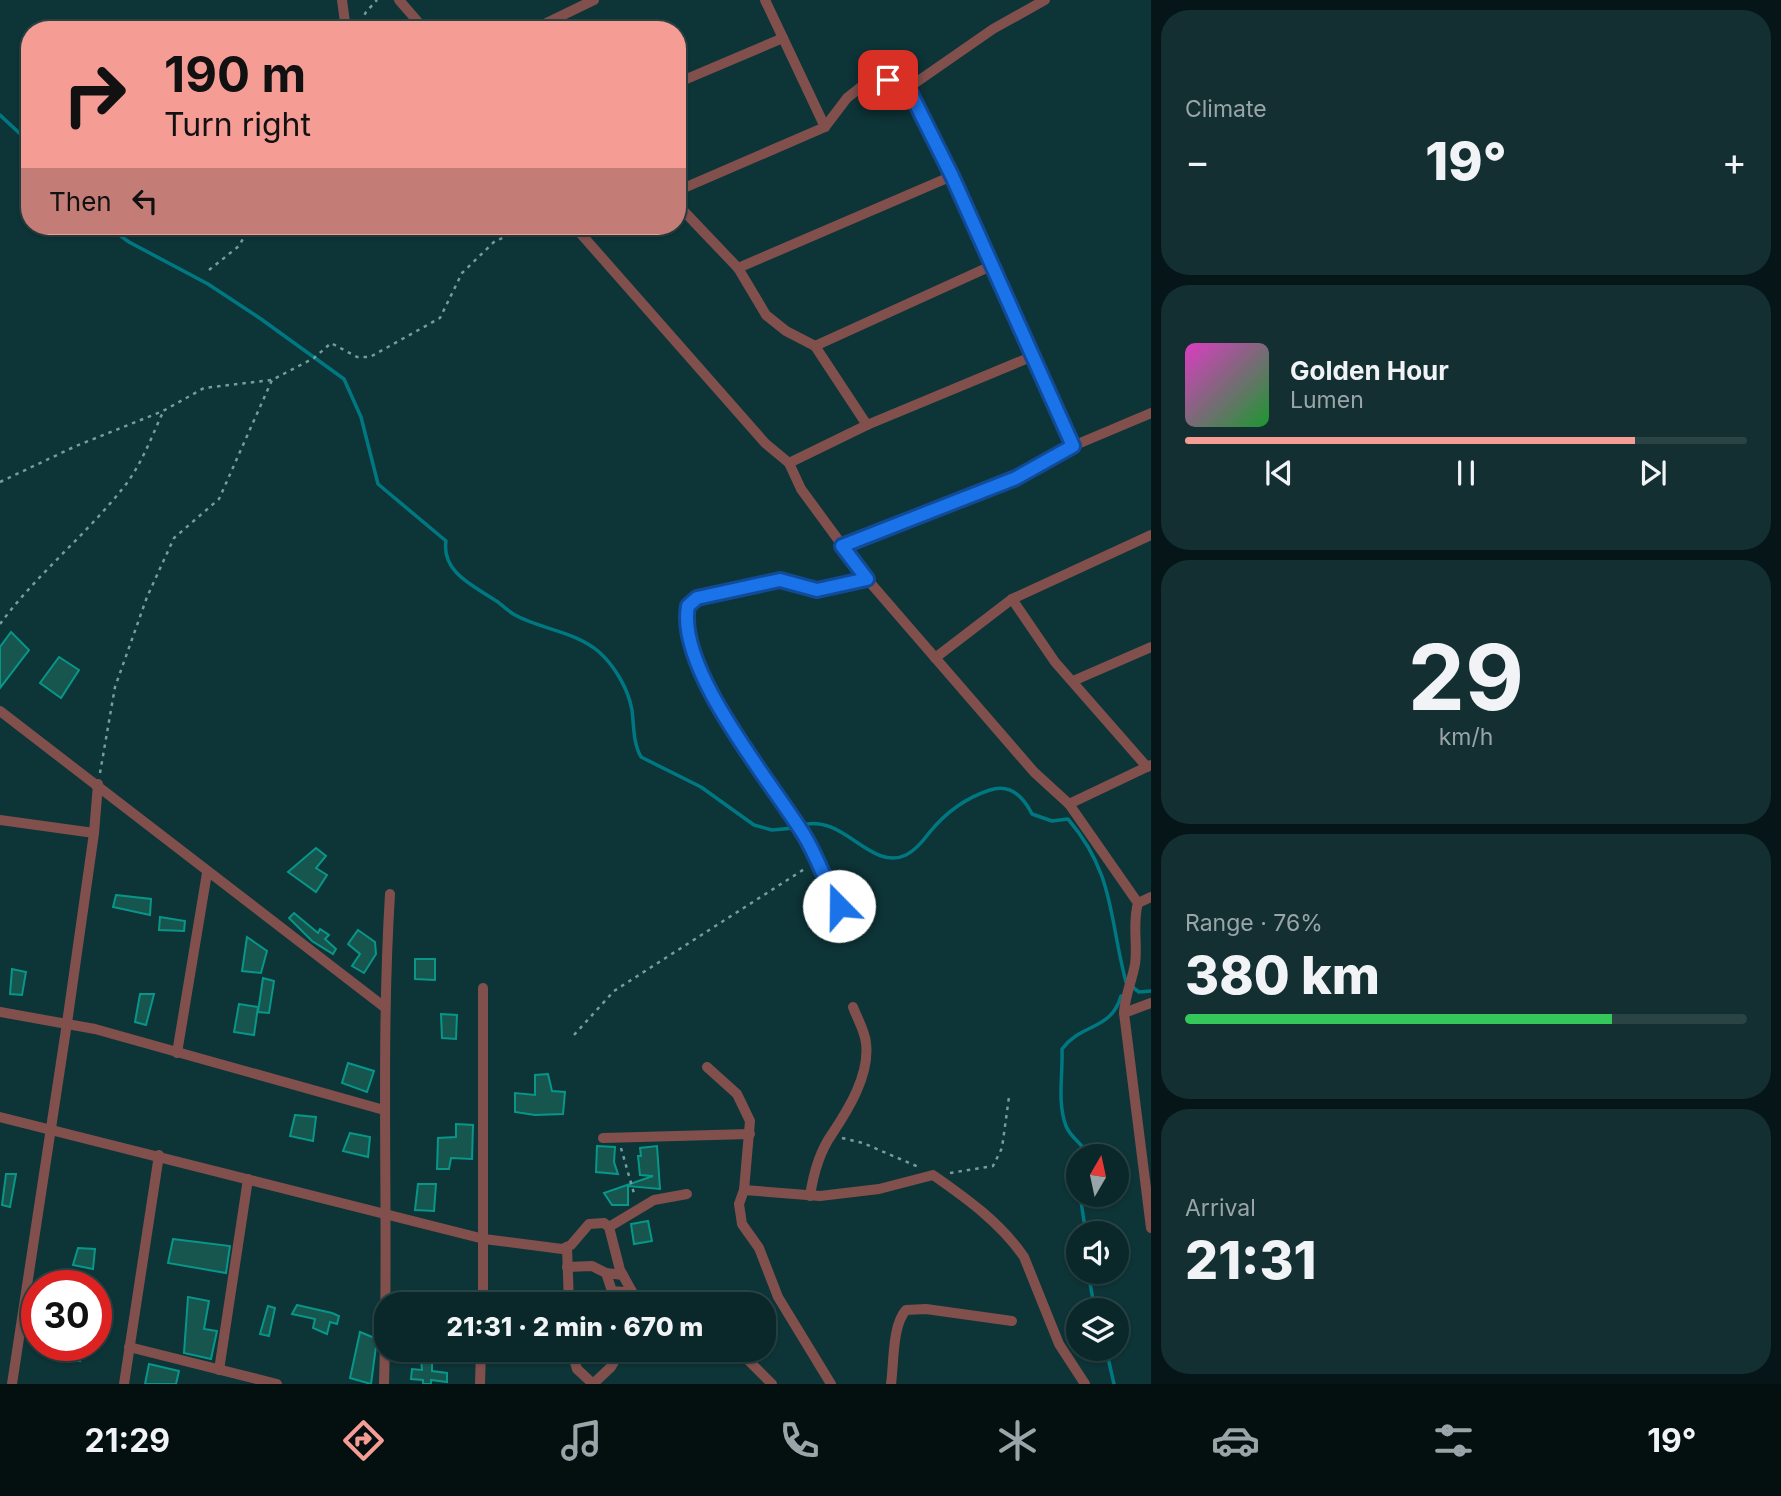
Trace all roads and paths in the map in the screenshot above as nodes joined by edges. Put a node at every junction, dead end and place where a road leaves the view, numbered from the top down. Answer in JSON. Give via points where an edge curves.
{"nodes":[{"id":1,"x":342,"y":0,"type":"edge"},
{"id":2,"x":377,"y":0,"type":"edge"},
{"id":3,"x":399,"y":0,"type":"edge"},
{"id":4,"x":594,"y":0,"type":"edge"},
{"id":5,"x":765,"y":0,"type":"edge"},
{"id":6,"x":1045,"y":0,"type":"edge"},
{"id":7,"x":345,"y":21,"type":"edge"},
{"id":8,"x":362,"y":21,"type":"edge"},
{"id":9,"x":417,"y":21,"type":"edge"},
{"id":10,"x":551,"y":21,"type":"edge"},
{"id":11,"x":783,"y":38,"type":"junction"},
{"id":12,"x":686,"y":79,"type":"edge"},
{"id":13,"x":908,"y":88,"type":"junction"},
{"id":14,"x":825,"y":127,"type":"junction"},
{"id":15,"x":952,"y":176,"type":"junction"},
{"id":16,"x":686,"y":187,"type":"edge"},
{"id":17,"x":686,"y":213,"type":"edge"},
{"id":18,"x":245,"y":235,"type":"edge"},
{"id":19,"x":510,"y":235,"type":"edge"},
{"id":20,"x":584,"y":235,"type":"edge"},
{"id":21,"x":991,"y":266,"type":"junction"},
{"id":22,"x":738,"y":268,"type":"junction"},
{"id":23,"x":209,"y":270,"type":"dead end"},
{"id":24,"x":815,"y":346,"type":"junction"},
{"id":25,"x":1033,"y":356,"type":"junction"},
{"id":26,"x":272,"y":380,"type":"junction"},
{"id":27,"x":163,"y":411,"type":"junction"},
{"id":28,"x":1151,"y":413,"type":"edge"},
{"id":29,"x":867,"y":425,"type":"junction"},
{"id":30,"x":1073,"y":446,"type":"junction"},
{"id":31,"x":789,"y":463,"type":"junction"},
{"id":32,"x":0,"y":482,"type":"edge"},
{"id":33,"x":1151,"y":534,"type":"edge"},
{"id":34,"x":842,"y":546,"type":"junction"},
{"id":35,"x":867,"y":579,"type":"junction"},
{"id":36,"x":1012,"y":599,"type":"junction"},
{"id":37,"x":0,"y":624,"type":"edge"},
{"id":38,"x":1151,"y":647,"type":"edge"},
{"id":39,"x":935,"y":658,"type":"junction"},
{"id":40,"x":1073,"y":681,"type":"junction"},
{"id":41,"x":1,"y":716,"type":"edge"},
{"id":42,"x":1149,"y":766,"type":"edge"},
{"id":43,"x":98,"y":783,"type":"junction"},
{"id":44,"x":1069,"y":804,"type":"junction"},
{"id":45,"x":0,"y":820,"type":"edge"},
{"id":46,"x":94,"y":833,"type":"junction"},
{"id":47,"x":818,"y":860,"type":"junction"},
{"id":48,"x":207,"y":873,"type":"junction"},
{"id":49,"x":390,"y":894,"type":"dead end"},
{"id":50,"x":1151,"y":897,"type":"edge"},
{"id":51,"x":1138,"y":903,"type":"junction"},
{"id":52,"x":855,"y":925,"type":"dead end"},
{"id":53,"x":483,"y":988,"type":"dead end"},
{"id":54,"x":1151,"y":1003,"type":"edge"},
{"id":55,"x":383,"y":1006,"type":"junction"},
{"id":56,"x":853,"y":1007,"type":"dead end"},
{"id":57,"x":0,"y":1012,"type":"edge"},
{"id":58,"x":1124,"y":1013,"type":"junction"},
{"id":59,"x":67,"y":1023,"type":"junction"},
{"id":60,"x":574,"y":1035,"type":"dead end"},
{"id":61,"x":177,"y":1053,"type":"junction"},
{"id":62,"x":707,"y":1067,"type":"dead end"},
{"id":63,"x":1009,"y":1097,"type":"dead end"},
{"id":64,"x":384,"y":1110,"type":"junction"},
{"id":65,"x":0,"y":1117,"type":"edge"},
{"id":66,"x":51,"y":1129,"type":"junction"},
{"id":67,"x":750,"y":1134,"type":"junction"},
{"id":68,"x":831,"y":1135,"type":"junction"},
{"id":69,"x":603,"y":1138,"type":"dead end"},
{"id":70,"x":620,"y":1138,"type":"junction"},
{"id":71,"x":159,"y":1155,"type":"junction"},
{"id":72,"x":933,"y":1175,"type":"junction"},
{"id":73,"x":248,"y":1179,"type":"junction"},
{"id":74,"x":1148,"y":1181,"type":"edge"},
{"id":75,"x":744,"y":1191,"type":"junction"},
{"id":76,"x":687,"y":1194,"type":"dead end"},
{"id":77,"x":810,"y":1196,"type":"junction"},
{"id":78,"x":638,"y":1210,"type":"junction"},
{"id":79,"x":387,"y":1213,"type":"junction"},
{"id":80,"x":609,"y":1227,"type":"junction"},
{"id":81,"x":1151,"y":1228,"type":"edge"},
{"id":82,"x":484,"y":1239,"type":"junction"},
{"id":83,"x":567,"y":1247,"type":"junction"},
{"id":84,"x":567,"y":1267,"type":"junction"},
{"id":85,"x":606,"y":1273,"type":"junction"},
{"id":86,"x":623,"y":1275,"type":"junction"},
{"id":87,"x":483,"y":1292,"type":"edge"},
{"id":88,"x":568,"y":1292,"type":"edge"},
{"id":89,"x":615,"y":1292,"type":"edge"},
{"id":90,"x":632,"y":1292,"type":"edge"},
{"id":91,"x":1012,"y":1321,"type":"dead end"},
{"id":92,"x":129,"y":1347,"type":"junction"},
{"id":93,"x":481,"y":1362,"type":"edge"},
{"id":94,"x":576,"y":1362,"type":"edge"},
{"id":95,"x":614,"y":1362,"type":"edge"},
{"id":96,"x":750,"y":1362,"type":"edge"},
{"id":97,"x":219,"y":1370,"type":"junction"},
{"id":98,"x":12,"y":1384,"type":"edge"},
{"id":99,"x":124,"y":1384,"type":"edge"},
{"id":100,"x":277,"y":1384,"type":"edge"},
{"id":101,"x":384,"y":1384,"type":"edge"},
{"id":102,"x":480,"y":1384,"type":"edge"},
{"id":103,"x":593,"y":1384,"type":"edge"},
{"id":104,"x":772,"y":1384,"type":"edge"},
{"id":105,"x":831,"y":1384,"type":"edge"},
{"id":106,"x":891,"y":1384,"type":"edge"},
{"id":107,"x":1086,"y":1384,"type":"edge"}],
"edges":[{"from":1,"to":7,"type":"street"},
{"from":2,"to":8,"type":"path"},
{"from":3,"to":9,"type":"street"},
{"from":4,"to":10,"type":"street"},
{"from":5,"to":11,"type":"street"},
{"from":6,"to":13,"type":"street","via":[[993,29]]},
{"from":11,"to":12,"type":"street"},
{"from":11,"to":14,"type":"street"},
{"from":13,"to":14,"type":"street","via":[[888,80],[866,83],[847,98]]},
{"from":13,"to":15,"type":"street"},
{"from":14,"to":16,"type":"street"},
{"from":15,"to":21,"type":"street"},
{"from":15,"to":22,"type":"street"},
{"from":17,"to":22,"type":"street"},
{"from":18,"to":23,"type":"path","via":[[239,246]]},
{"from":19,"to":26,"type":"path","via":[[495,241],[462,273],[440,318],[370,357],[357,357],[331,343],[314,358]]},
{"from":20,"to":31,"type":"street","via":[[765,443]]},
{"from":21,"to":24,"type":"street"},
{"from":21,"to":25,"type":"street"},
{"from":22,"to":24,"type":"street","via":[[766,315]]},
{"from":24,"to":29,"type":"street"},
{"from":25,"to":29,"type":"street"},
{"from":25,"to":30,"type":"street"},
{"from":26,"to":27,"type":"path","via":[[204,388]]},
{"from":26,"to":43,"type":"path","via":[[219,499],[174,538],[148,597],[115,687]]},
{"from":27,"to":32,"type":"path"},
{"from":27,"to":37,"type":"path","via":[[123,488]]},
{"from":28,"to":30,"type":"street"},
{"from":29,"to":31,"type":"street"},
{"from":30,"to":34,"type":"street","via":[[1016,478]]},
{"from":31,"to":34,"type":"street","via":[[801,489]]},
{"from":33,"to":36,"type":"street"},
{"from":34,"to":35,"type":"street"},
{"from":35,"to":39,"type":"street"},
{"from":35,"to":47,"type":"street","via":[[817,590],[780,580],[697,598],[688,606],[685,618],[698,672]]},
{"from":36,"to":39,"type":"street"},
{"from":36,"to":40,"type":"street"},
{"from":38,"to":40,"type":"street"},
{"from":39,"to":44,"type":"street","via":[[1034,772]]},
{"from":40,"to":42,"type":"street"},
{"from":41,"to":43,"type":"street"},
{"from":42,"to":44,"type":"street"},
{"from":43,"to":46,"type":"street"},
{"from":43,"to":48,"type":"street"},
{"from":44,"to":51,"type":"street"},
{"from":45,"to":46,"type":"street"},
{"from":46,"to":59,"type":"street"},
{"from":47,"to":52,"type":"street","via":[[839,906]]},
{"from":47,"to":60,"type":"path","via":[[614,991]]},
{"from":48,"to":55,"type":"street"},
{"from":48,"to":61,"type":"street"},
{"from":49,"to":55,"type":"street"},
{"from":50,"to":51,"type":"street"},
{"from":51,"to":58,"type":"street","via":[[1133,923],[1135,965],[1125,992]]},
{"from":53,"to":82,"type":"street"},
{"from":54,"to":58,"type":"street"},
{"from":55,"to":64,"type":"street"},
{"from":56,"to":68,"type":"street","via":[[866,1049],[847,1114]]},
{"from":57,"to":59,"type":"street"},
{"from":58,"to":74,"type":"street"},
{"from":59,"to":61,"type":"street"},
{"from":59,"to":66,"type":"street"},
{"from":61,"to":64,"type":"street"},
{"from":62,"to":67,"type":"street","via":[[744,1103]]},
{"from":63,"to":72,"type":"path","via":[[1002,1148],[993,1166]]},
{"from":64,"to":79,"type":"street"},
{"from":65,"to":66,"type":"street"},
{"from":66,"to":71,"type":"street"},
{"from":66,"to":98,"type":"street"},
{"from":67,"to":70,"type":"street"},
{"from":67,"to":75,"type":"street"},
{"from":68,"to":72,"type":"path","via":[[899,1157]]},
{"from":68,"to":77,"type":"street"},
{"from":69,"to":70,"type":"street"},
{"from":70,"to":78,"type":"path"},
{"from":71,"to":73,"type":"street"},
{"from":71,"to":92,"type":"street"},
{"from":72,"to":77,"type":"street","via":[[879,1189]]},
{"from":72,"to":107,"type":"street","via":[[967,1199],[1024,1256],[1059,1344]]},
{"from":73,"to":79,"type":"street"},
{"from":73,"to":97,"type":"street"},
{"from":74,"to":81,"type":"street"},
{"from":75,"to":77,"type":"street"},
{"from":75,"to":105,"type":"street","via":[[739,1204],[742,1224],[759,1248],[778,1297]]},
{"from":76,"to":78,"type":"street","via":[[654,1200]]},
{"from":78,"to":80,"type":"street"},
{"from":79,"to":82,"type":"street"},
{"from":79,"to":101,"type":"street"},
{"from":80,"to":83,"type":"street","via":[[589,1224]]},
{"from":80,"to":86,"type":"street"},
{"from":82,"to":83,"type":"street"},
{"from":82,"to":87,"type":"street"},
{"from":83,"to":84,"type":"street"},
{"from":84,"to":85,"type":"street","via":[[592,1266]]},
{"from":84,"to":88,"type":"street"},
{"from":85,"to":86,"type":"street"},
{"from":85,"to":89,"type":"street"},
{"from":86,"to":90,"type":"street"},
{"from":91,"to":106,"type":"street","via":[[906,1310],[897,1334]]},
{"from":92,"to":97,"type":"street"},
{"from":92,"to":99,"type":"street"},
{"from":93,"to":102,"type":"street"},
{"from":94,"to":103,"type":"street"},
{"from":95,"to":103,"type":"street"},
{"from":96,"to":104,"type":"street"},
{"from":97,"to":100,"type":"street"}]}
